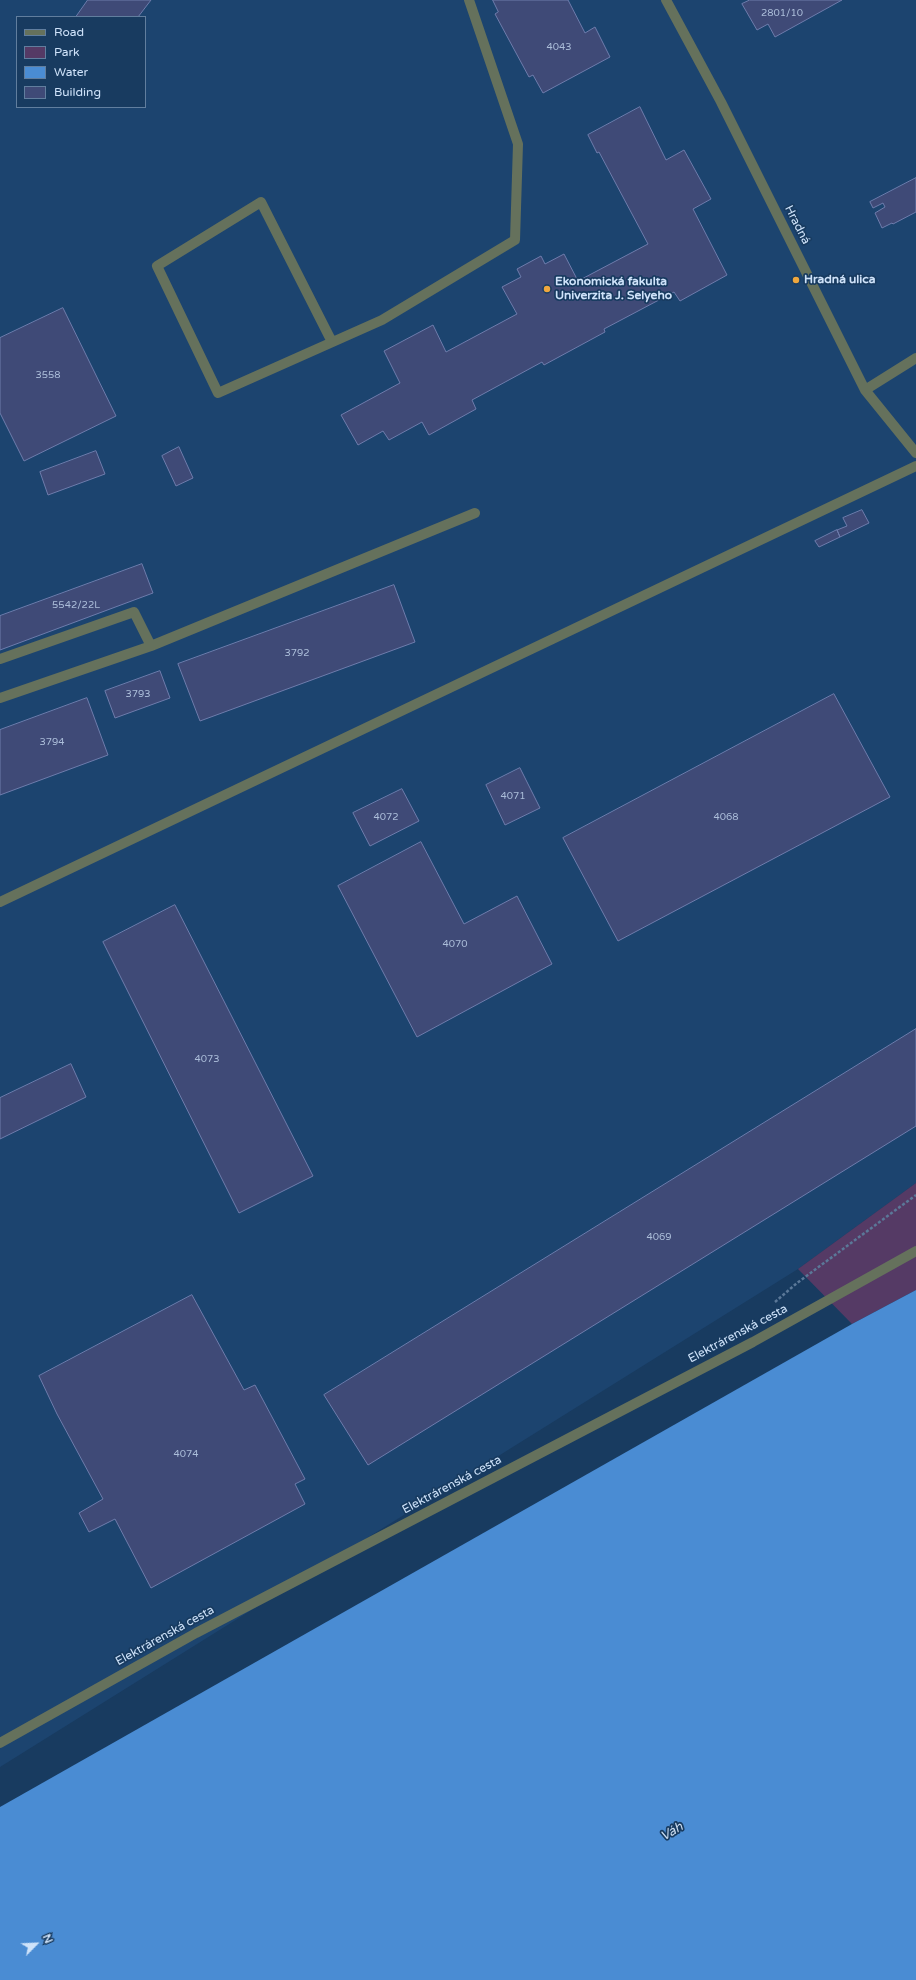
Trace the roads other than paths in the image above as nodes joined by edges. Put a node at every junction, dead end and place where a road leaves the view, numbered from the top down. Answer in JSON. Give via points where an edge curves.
{"nodes":[{"id":1,"x":469,"y":0,"type":"edge"},
{"id":2,"x":666,"y":0,"type":"edge"},
{"id":3,"x":332,"y":342,"type":"junction"},
{"id":4,"x":916,"y":358,"type":"edge"},
{"id":5,"x":866,"y":390,"type":"junction"},
{"id":6,"x":916,"y":453,"type":"edge"},
{"id":7,"x":916,"y":466,"type":"edge"},
{"id":8,"x":475,"y":513,"type":"dead end"},
{"id":9,"x":151,"y":646,"type":"junction"},
{"id":10,"x":0,"y":659,"type":"edge"},
{"id":11,"x":0,"y":698,"type":"edge"},
{"id":12,"x":0,"y":902,"type":"edge"},
{"id":13,"x":916,"y":1251,"type":"edge"},
{"id":14,"x":0,"y":1743,"type":"edge"}],
"edges":[{"from":1,"to":3,"type":"street","via":[[518,144],[515,240],[382,320]]},
{"from":2,"to":5,"type":"street","name":"Hradná","via":[[721,102]]},
{"from":3,"to":3,"type":"street","via":[[261,202],[156,266],[218,393]]},
{"from":4,"to":5,"type":"street"},
{"from":5,"to":6,"type":"street","name":"Hradná"},
{"from":7,"to":12,"type":"street"},
{"from":8,"to":9,"type":"street"},
{"from":9,"to":10,"type":"street","via":[[134,612]]},
{"from":9,"to":11,"type":"street"},
{"from":13,"to":14,"type":"street","name":"Elektrárenská cesta","via":[[753,1342],[196,1633]]}]}
